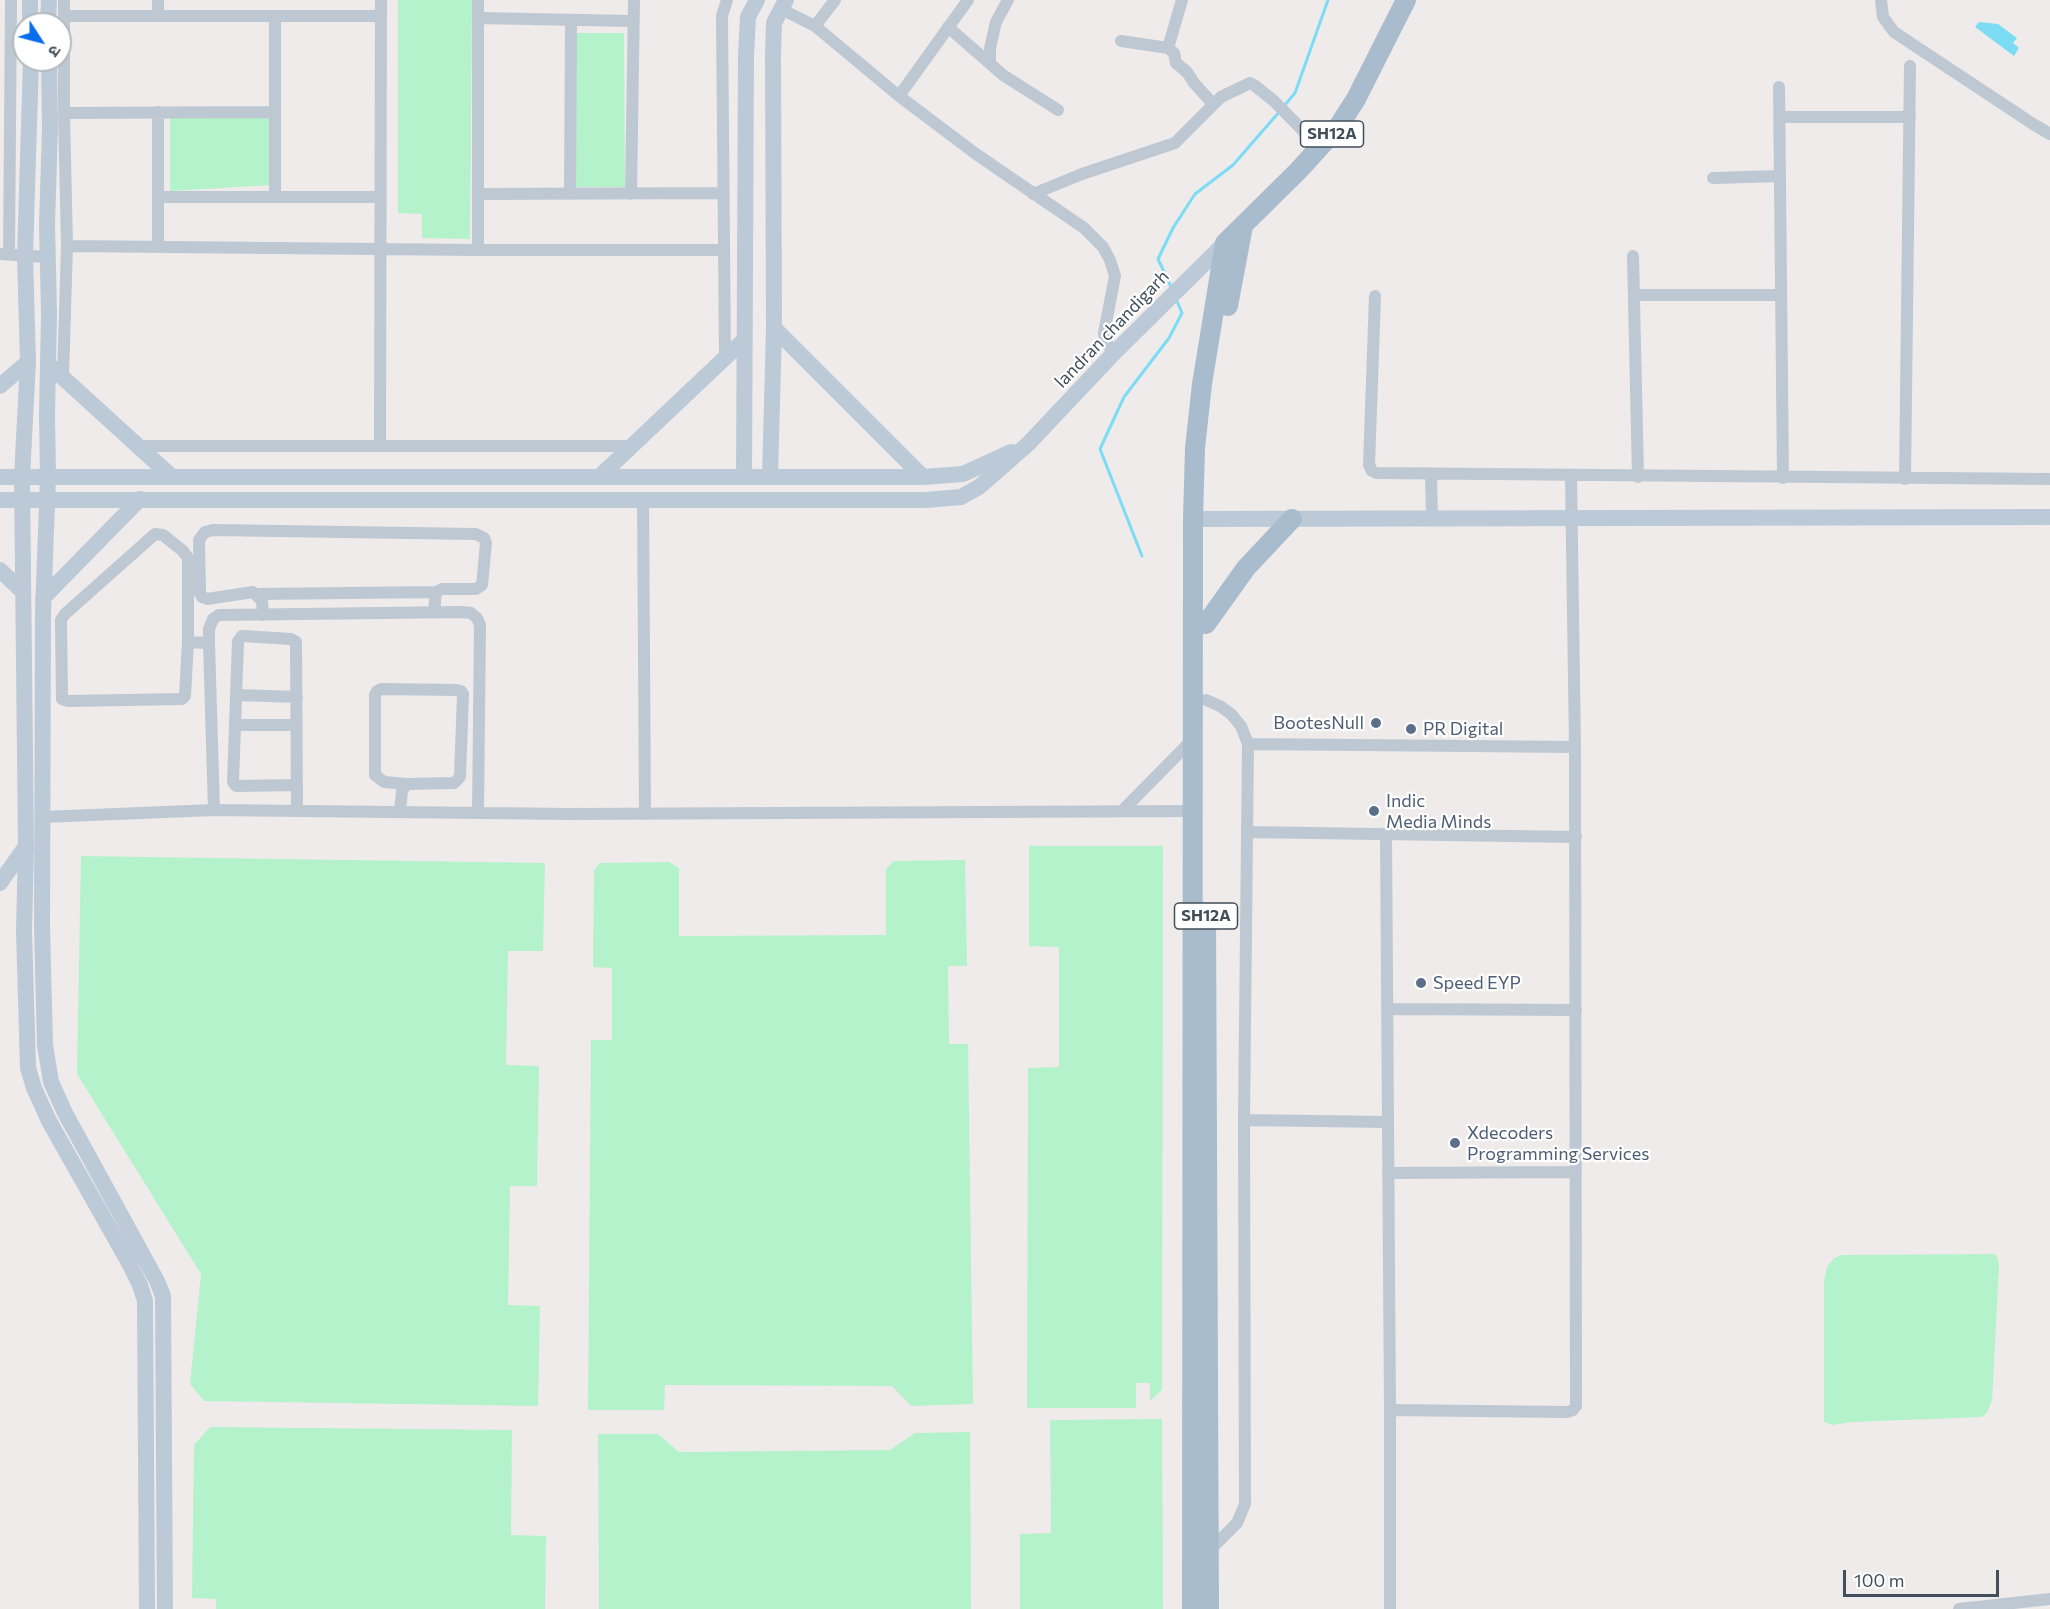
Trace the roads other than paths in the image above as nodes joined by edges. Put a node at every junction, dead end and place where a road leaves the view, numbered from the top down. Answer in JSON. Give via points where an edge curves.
{"nodes":[{"id":1,"x":10,"y":0,"type":"edge"},
{"id":2,"x":158,"y":0,"type":"edge"},
{"id":3,"x":381,"y":0,"type":"edge"},
{"id":4,"x":478,"y":0,"type":"edge"},
{"id":5,"x":634,"y":0,"type":"edge"},
{"id":6,"x":727,"y":0,"type":"edge"},
{"id":7,"x":757,"y":0,"type":"edge"},
{"id":8,"x":835,"y":0,"type":"edge"},
{"id":9,"x":968,"y":0,"type":"edge"},
{"id":10,"x":1008,"y":0,"type":"edge"},
{"id":11,"x":1182,"y":0,"type":"edge"},
{"id":12,"x":1406,"y":0,"type":"edge"},
{"id":13,"x":1881,"y":0,"type":"edge"},
{"id":14,"x":783,"y":4,"type":"edge"},
{"id":15,"x":72,"y":16,"type":"edge"},
{"id":16,"x":158,"y":16,"type":"junction"},
{"id":17,"x":275,"y":16,"type":"junction"},
{"id":18,"x":381,"y":16,"type":"junction"},
{"id":19,"x":478,"y":18,"type":"junction"},
{"id":20,"x":571,"y":20,"type":"junction"},
{"id":21,"x":632,"y":21,"type":"junction"},
{"id":22,"x":815,"y":26,"type":"junction"},
{"id":23,"x":948,"y":27,"type":"junction"},
{"id":24,"x":1121,"y":41,"type":"dead end"},
{"id":25,"x":1168,"y":48,"type":"junction"},
{"id":26,"x":990,"y":64,"type":"junction"},
{"id":27,"x":1910,"y":66,"type":"dead end"},
{"id":28,"x":30,"y":72,"type":"edge"},
{"id":29,"x":49,"y":72,"type":"edge"},
{"id":30,"x":64,"y":72,"type":"edge"},
{"id":31,"x":1779,"y":87,"type":"dead end"},
{"id":32,"x":899,"y":96,"type":"junction"},
{"id":33,"x":1213,"y":104,"type":"junction"},
{"id":34,"x":1058,"y":110,"type":"dead end"},
{"id":35,"x":158,"y":112,"type":"junction"},
{"id":36,"x":275,"y":112,"type":"junction"},
{"id":37,"x":64,"y":113,"type":"junction"},
{"id":38,"x":1779,"y":117,"type":"junction"},
{"id":39,"x":1910,"y":117,"type":"junction"},
{"id":40,"x":2050,"y":134,"type":"edge"},
{"id":41,"x":1320,"y":148,"type":"junction"},
{"id":42,"x":1780,"y":177,"type":"junction"},
{"id":43,"x":1713,"y":178,"type":"dead end"},
{"id":44,"x":723,"y":193,"type":"junction"},
{"id":45,"x":478,"y":194,"type":"junction"},
{"id":46,"x":570,"y":194,"type":"junction"},
{"id":47,"x":631,"y":194,"type":"junction"},
{"id":48,"x":1033,"y":195,"type":"junction"},
{"id":49,"x":158,"y":197,"type":"junction"},
{"id":50,"x":274,"y":197,"type":"junction"},
{"id":51,"x":380,"y":197,"type":"junction"},
{"id":52,"x":1243,"y":226,"type":"junction"},
{"id":53,"x":1225,"y":243,"type":"junction"},
{"id":54,"x":67,"y":246,"type":"junction"},
{"id":55,"x":158,"y":247,"type":"junction"},
{"id":56,"x":380,"y":249,"type":"junction"},
{"id":57,"x":478,"y":250,"type":"junction"},
{"id":58,"x":724,"y":250,"type":"junction"},
{"id":59,"x":11,"y":255,"type":"edge"},
{"id":60,"x":1633,"y":256,"type":"dead end"},
{"id":61,"x":47,"y":257,"type":"junction"},
{"id":62,"x":1634,"y":295,"type":"junction"},
{"id":63,"x":1781,"y":295,"type":"junction"},
{"id":64,"x":1375,"y":296,"type":"dead end"},
{"id":65,"x":774,"y":328,"type":"junction"},
{"id":66,"x":744,"y":339,"type":"junction"},
{"id":67,"x":1114,"y":353,"type":"junction"},
{"id":68,"x":725,"y":358,"type":"junction"},
{"id":69,"x":28,"y":362,"type":"junction"},
{"id":70,"x":48,"y":364,"type":"junction"},
{"id":71,"x":63,"y":377,"type":"junction"},
{"id":72,"x":0,"y":386,"type":"edge"},
{"id":73,"x":1028,"y":444,"type":"junction"},
{"id":74,"x":380,"y":445,"type":"junction"},
{"id":75,"x":137,"y":446,"type":"junction"},
{"id":76,"x":634,"y":446,"type":"junction"},
{"id":77,"x":1431,"y":475,"type":"junction"},
{"id":78,"x":0,"y":477,"type":"edge"},
{"id":79,"x":22,"y":477,"type":"junction"},
{"id":80,"x":48,"y":477,"type":"junction"},
{"id":81,"x":172,"y":477,"type":"junction"},
{"id":82,"x":599,"y":477,"type":"junction"},
{"id":83,"x":744,"y":477,"type":"junction"},
{"id":84,"x":770,"y":477,"type":"junction"},
{"id":85,"x":923,"y":477,"type":"junction"},
{"id":86,"x":1570,"y":477,"type":"junction"},
{"id":87,"x":1638,"y":477,"type":"junction"},
{"id":88,"x":1783,"y":478,"type":"junction"},
{"id":89,"x":1905,"y":479,"type":"junction"},
{"id":90,"x":2050,"y":479,"type":"edge"},
{"id":91,"x":140,"y":499,"type":"junction"},
{"id":92,"x":0,"y":500,"type":"edge"},
{"id":93,"x":22,"y":500,"type":"junction"},
{"id":94,"x":47,"y":500,"type":"junction"},
{"id":95,"x":643,"y":500,"type":"junction"},
{"id":96,"x":2050,"y":517,"type":"edge"},
{"id":97,"x":1570,"y":518,"type":"junction"},
{"id":98,"x":1199,"y":519,"type":"junction"},
{"id":99,"x":1292,"y":519,"type":"junction"},
{"id":100,"x":1432,"y":519,"type":"junction"},
{"id":101,"x":0,"y":570,"type":"edge"},
{"id":102,"x":23,"y":592,"type":"junction"},
{"id":103,"x":436,"y":592,"type":"junction"},
{"id":104,"x":257,"y":594,"type":"junction"},
{"id":105,"x":44,"y":598,"type":"junction"},
{"id":106,"x":434,"y":612,"type":"junction"},
{"id":107,"x":263,"y":615,"type":"junction"},
{"id":108,"x":1206,"y":624,"type":"junction"},
{"id":109,"x":188,"y":642,"type":"junction"},
{"id":110,"x":209,"y":643,"type":"junction"},
{"id":111,"x":237,"y":695,"type":"junction"},
{"id":112,"x":297,"y":697,"type":"junction"},
{"id":113,"x":1206,"y":700,"type":"junction"},
{"id":114,"x":236,"y":725,"type":"junction"},
{"id":115,"x":297,"y":725,"type":"junction"},
{"id":116,"x":1192,"y":739,"type":"junction"},
{"id":117,"x":1248,"y":744,"type":"junction"},
{"id":118,"x":1575,"y":747,"type":"junction"},
{"id":119,"x":406,"y":784,"type":"junction"},
{"id":120,"x":297,"y":785,"type":"junction"},
{"id":121,"x":214,"y":810,"type":"junction"},
{"id":122,"x":1199,"y":810,"type":"junction"},
{"id":123,"x":297,"y":811,"type":"junction"},
{"id":124,"x":1122,"y":811,"type":"junction"},
{"id":125,"x":400,"y":812,"type":"junction"},
{"id":126,"x":478,"y":813,"type":"junction"},
{"id":127,"x":645,"y":814,"type":"junction"},
{"id":128,"x":42,"y":816,"type":"junction"},
{"id":129,"x":1247,"y":832,"type":"junction"},
{"id":130,"x":1386,"y":834,"type":"junction"},
{"id":131,"x":1576,"y":837,"type":"junction"},
{"id":132,"x":26,"y":848,"type":"junction"},
{"id":133,"x":0,"y":883,"type":"edge"},
{"id":134,"x":1387,"y":1008,"type":"junction"},
{"id":135,"x":1576,"y":1010,"type":"junction"},
{"id":136,"x":1244,"y":1120,"type":"junction"},
{"id":137,"x":1387,"y":1122,"type":"junction"},
{"id":138,"x":1576,"y":1172,"type":"junction"},
{"id":139,"x":1389,"y":1173,"type":"junction"},
{"id":140,"x":1390,"y":1410,"type":"junction"},
{"id":141,"x":1209,"y":1551,"type":"junction"},
{"id":142,"x":2050,"y":1599,"type":"edge"},
{"id":143,"x":2020,"y":1606,"type":"edge"},
{"id":144,"x":147,"y":1609,"type":"edge"},
{"id":145,"x":165,"y":1609,"type":"edge"},
{"id":146,"x":1192,"y":1609,"type":"edge"},
{"id":147,"x":1209,"y":1609,"type":"edge"},
{"id":148,"x":1390,"y":1609,"type":"edge"},
{"id":149,"x":1959,"y":1609,"type":"edge"}],
"edges":[{"from":1,"to":59,"type":"street"},
{"from":2,"to":16,"type":"street"},
{"from":3,"to":18,"type":"street"},
{"from":4,"to":19,"type":"street"},
{"from":5,"to":21,"type":"street"},
{"from":6,"to":44,"type":"street","via":[[722,16]]},
{"from":7,"to":66,"type":"main road","via":[[748,17]]},
{"from":8,"to":22,"type":"street"},
{"from":9,"to":23,"type":"street"},
{"from":10,"to":26,"type":"street","via":[[996,22]]},
{"from":11,"to":25,"type":"street"},
{"from":12,"to":41,"type":"main road","name":"SH12A","number":"SH12A","via":[[1356,99]]},
{"from":13,"to":40,"type":"street","via":[[1883,17],[1894,33]]},
{"from":14,"to":22,"type":"street"},
{"from":14,"to":65,"type":"main road","via":[[774,23],[772,56]]},
{"from":15,"to":16,"type":"street"},
{"from":16,"to":17,"type":"street"},
{"from":17,"to":18,"type":"street"},
{"from":17,"to":36,"type":"street"},
{"from":18,"to":51,"type":"street"},
{"from":19,"to":20,"type":"street"},
{"from":19,"to":45,"type":"street"},
{"from":20,"to":21,"type":"street"},
{"from":20,"to":46,"type":"street"},
{"from":21,"to":47,"type":"street"},
{"from":22,"to":32,"type":"street"},
{"from":23,"to":26,"type":"street"},
{"from":23,"to":32,"type":"street"},
{"from":24,"to":25,"type":"street"},
{"from":25,"to":33,"type":"street","via":[[1176,63]]},
{"from":26,"to":34,"type":"street"},
{"from":27,"to":39,"type":"street"},
{"from":28,"to":59,"type":"main road"},
{"from":29,"to":61,"type":"main road"},
{"from":30,"to":37,"type":"street"},
{"from":31,"to":38,"type":"street"},
{"from":32,"to":48,"type":"street"},
{"from":33,"to":41,"type":"street","via":[[1254,84]]},
{"from":33,"to":48,"type":"street","via":[[1175,142]]},
{"from":35,"to":36,"type":"street"},
{"from":35,"to":37,"type":"street"},
{"from":35,"to":49,"type":"street"},
{"from":36,"to":50,"type":"street"},
{"from":37,"to":54,"type":"street"},
{"from":38,"to":39,"type":"street"},
{"from":38,"to":42,"type":"street"},
{"from":39,"to":89,"type":"street"},
{"from":41,"to":52,"type":"main road","name":"SH12A","number":"SH12A"},
{"from":42,"to":43,"type":"street"},
{"from":42,"to":63,"type":"street"},
{"from":44,"to":47,"type":"street"},
{"from":44,"to":58,"type":"street"},
{"from":45,"to":46,"type":"street"},
{"from":45,"to":57,"type":"street"},
{"from":46,"to":47,"type":"street"},
{"from":48,"to":67,"type":"street","via":[[1094,237],[1110,260],[1115,276],[1104,333]]},
{"from":49,"to":50,"type":"street"},
{"from":49,"to":55,"type":"street"},
{"from":50,"to":51,"type":"street"},
{"from":51,"to":56,"type":"street"},
{"from":52,"to":53,"type":"main road","name":"SH12A","number":"SH12A"},
{"from":52,"to":98,"type":"main road","number":"SH12A","via":[[1213,398]]},
{"from":53,"to":67,"type":"main road","name":"landran chandigarh"},
{"from":53,"to":98,"type":"main road","number":"SH12A","via":[[1196,438]]},
{"from":54,"to":55,"type":"street"},
{"from":54,"to":71,"type":"street"},
{"from":55,"to":56,"type":"street"},
{"from":56,"to":57,"type":"street"},
{"from":56,"to":74,"type":"street"},
{"from":57,"to":58,"type":"street"},
{"from":58,"to":68,"type":"street"},
{"from":59,"to":61,"type":"street"},
{"from":59,"to":69,"type":"main road"},
{"from":60,"to":62,"type":"street"},
{"from":61,"to":70,"type":"main road"},
{"from":62,"to":63,"type":"street"},
{"from":62,"to":87,"type":"street"},
{"from":63,"to":88,"type":"street"},
{"from":64,"to":77,"type":"street","via":[[1370,468],[1381,475]]},
{"from":65,"to":84,"type":"main road"},
{"from":65,"to":85,"type":"main road"},
{"from":66,"to":68,"type":"main road"},
{"from":66,"to":83,"type":"main road"},
{"from":67,"to":73,"type":"main road","name":"landran chandigarh"},
{"from":68,"to":76,"type":"main road"},
{"from":69,"to":72,"type":"main road"},
{"from":69,"to":79,"type":"main road"},
{"from":70,"to":71,"type":"main road"},
{"from":70,"to":80,"type":"main road"},
{"from":71,"to":75,"type":"main road"},
{"from":73,"to":85,"type":"main road","via":[[963,474]]},
{"from":73,"to":95,"type":"main road","name":"landran chandigarh","via":[[979,487],[961,497]]},
{"from":74,"to":75,"type":"street"},
{"from":74,"to":76,"type":"street"},
{"from":75,"to":81,"type":"main road"},
{"from":76,"to":82,"type":"main road"},
{"from":77,"to":86,"type":"street"},
{"from":77,"to":100,"type":"street"},
{"from":78,"to":79,"type":"main road"},
{"from":79,"to":80,"type":"main road"},
{"from":79,"to":93,"type":"main road"},
{"from":80,"to":81,"type":"main road"},
{"from":80,"to":94,"type":"main road"},
{"from":81,"to":82,"type":"main road"},
{"from":82,"to":83,"type":"main road"},
{"from":83,"to":84,"type":"main road"},
{"from":84,"to":85,"type":"main road"},
{"from":86,"to":87,"type":"street"},
{"from":86,"to":97,"type":"street"},
{"from":87,"to":88,"type":"street"},
{"from":88,"to":89,"type":"street"},
{"from":89,"to":90,"type":"street"},
{"from":91,"to":94,"type":"main road","name":"landran chandigarh"},
{"from":91,"to":95,"type":"main road","name":"landran chandigarh"},
{"from":91,"to":105,"type":"main road"},
{"from":92,"to":93,"type":"main road","name":"landran chandigarh"},
{"from":93,"to":94,"type":"main road","name":"landran chandigarh"},
{"from":93,"to":102,"type":"main road"},
{"from":94,"to":105,"type":"main road"},
{"from":95,"to":127,"type":"street"},
{"from":96,"to":97,"type":"main road"},
{"from":97,"to":100,"type":"main road"},
{"from":97,"to":118,"type":"street"},
{"from":98,"to":99,"type":"main road"},
{"from":98,"to":108,"type":"main road","number":"SH12A"},
{"from":98,"to":116,"type":"main road","number":"SH12A"},
{"from":99,"to":100,"type":"main road"},
{"from":99,"to":108,"type":"main road","via":[[1246,568]]},
{"from":101,"to":102,"type":"main road"},
{"from":102,"to":132,"type":"main road"},
{"from":103,"to":104,"type":"street"},
{"from":103,"to":104,"type":"street","via":[[476,589],[482,585],[484,538],[476,534],[205,532],[199,540],[202,597]]},
{"from":103,"to":106,"type":"street"},
{"from":104,"to":107,"type":"street"},
{"from":105,"to":128,"type":"main road"},
{"from":106,"to":107,"type":"street"},
{"from":106,"to":126,"type":"street","via":[[471,613],[480,625]]},
{"from":107,"to":110,"type":"street","via":[[219,615],[209,629]]},
{"from":108,"to":113,"type":"main road","number":"SH12A"},
{"from":109,"to":109,"type":"street","via":[[182,699],[62,699],[61,620],[155,534],[163,535],[188,558]]},
{"from":109,"to":110,"type":"street"},
{"from":110,"to":121,"type":"street"},
{"from":111,"to":112,"type":"street"},
{"from":111,"to":112,"type":"street","via":[[238,641],[242,636],[296,642]]},
{"from":111,"to":114,"type":"street"},
{"from":112,"to":115,"type":"street"},
{"from":113,"to":117,"type":"street","via":[[1231,714]]},
{"from":113,"to":122,"type":"main road","number":"SH12A"},
{"from":114,"to":115,"type":"street"},
{"from":114,"to":120,"type":"street","via":[[236,786]]},
{"from":115,"to":120,"type":"street"},
{"from":116,"to":122,"type":"main road","number":"SH12A"},
{"from":116,"to":124,"type":"street"},
{"from":117,"to":118,"type":"street"},
{"from":117,"to":129,"type":"street"},
{"from":118,"to":131,"type":"street"},
{"from":119,"to":119,"type":"street","via":[[454,783],[460,777],[461,691],[377,691],[375,775],[384,782]]},
{"from":119,"to":125,"type":"street"},
{"from":120,"to":123,"type":"street"},
{"from":121,"to":123,"type":"street"},
{"from":121,"to":128,"type":"street"},
{"from":122,"to":124,"type":"street"},
{"from":122,"to":141,"type":"main road","number":"SH12A"},
{"from":122,"to":146,"type":"main road","number":"SH12A"},
{"from":123,"to":125,"type":"street"},
{"from":124,"to":127,"type":"street"},
{"from":125,"to":126,"type":"street"},
{"from":126,"to":127,"type":"street"},
{"from":128,"to":132,"type":"main road"},
{"from":128,"to":145,"type":"main road","via":[[45,1045],[51,1082],[163,1296]]},
{"from":129,"to":130,"type":"street"},
{"from":129,"to":136,"type":"street"},
{"from":130,"to":131,"type":"street"},
{"from":130,"to":134,"type":"street"},
{"from":131,"to":135,"type":"street"},
{"from":132,"to":133,"type":"main road"},
{"from":132,"to":144,"type":"main road","via":[[28,1068],[49,1121],[129,1261],[145,1301]]},
{"from":134,"to":135,"type":"street"},
{"from":134,"to":137,"type":"street"},
{"from":135,"to":138,"type":"street"},
{"from":136,"to":137,"type":"street"},
{"from":136,"to":141,"type":"street","via":[[1245,1504],[1237,1523]]},
{"from":137,"to":139,"type":"street"},
{"from":138,"to":139,"type":"street"},
{"from":138,"to":140,"type":"street","via":[[1573,1410]]},
{"from":139,"to":140,"type":"street"},
{"from":140,"to":148,"type":"street"},
{"from":141,"to":147,"type":"main road","number":"SH12A"},
{"from":142,"to":143,"type":"street"},
{"from":143,"to":149,"type":"street"}]}
